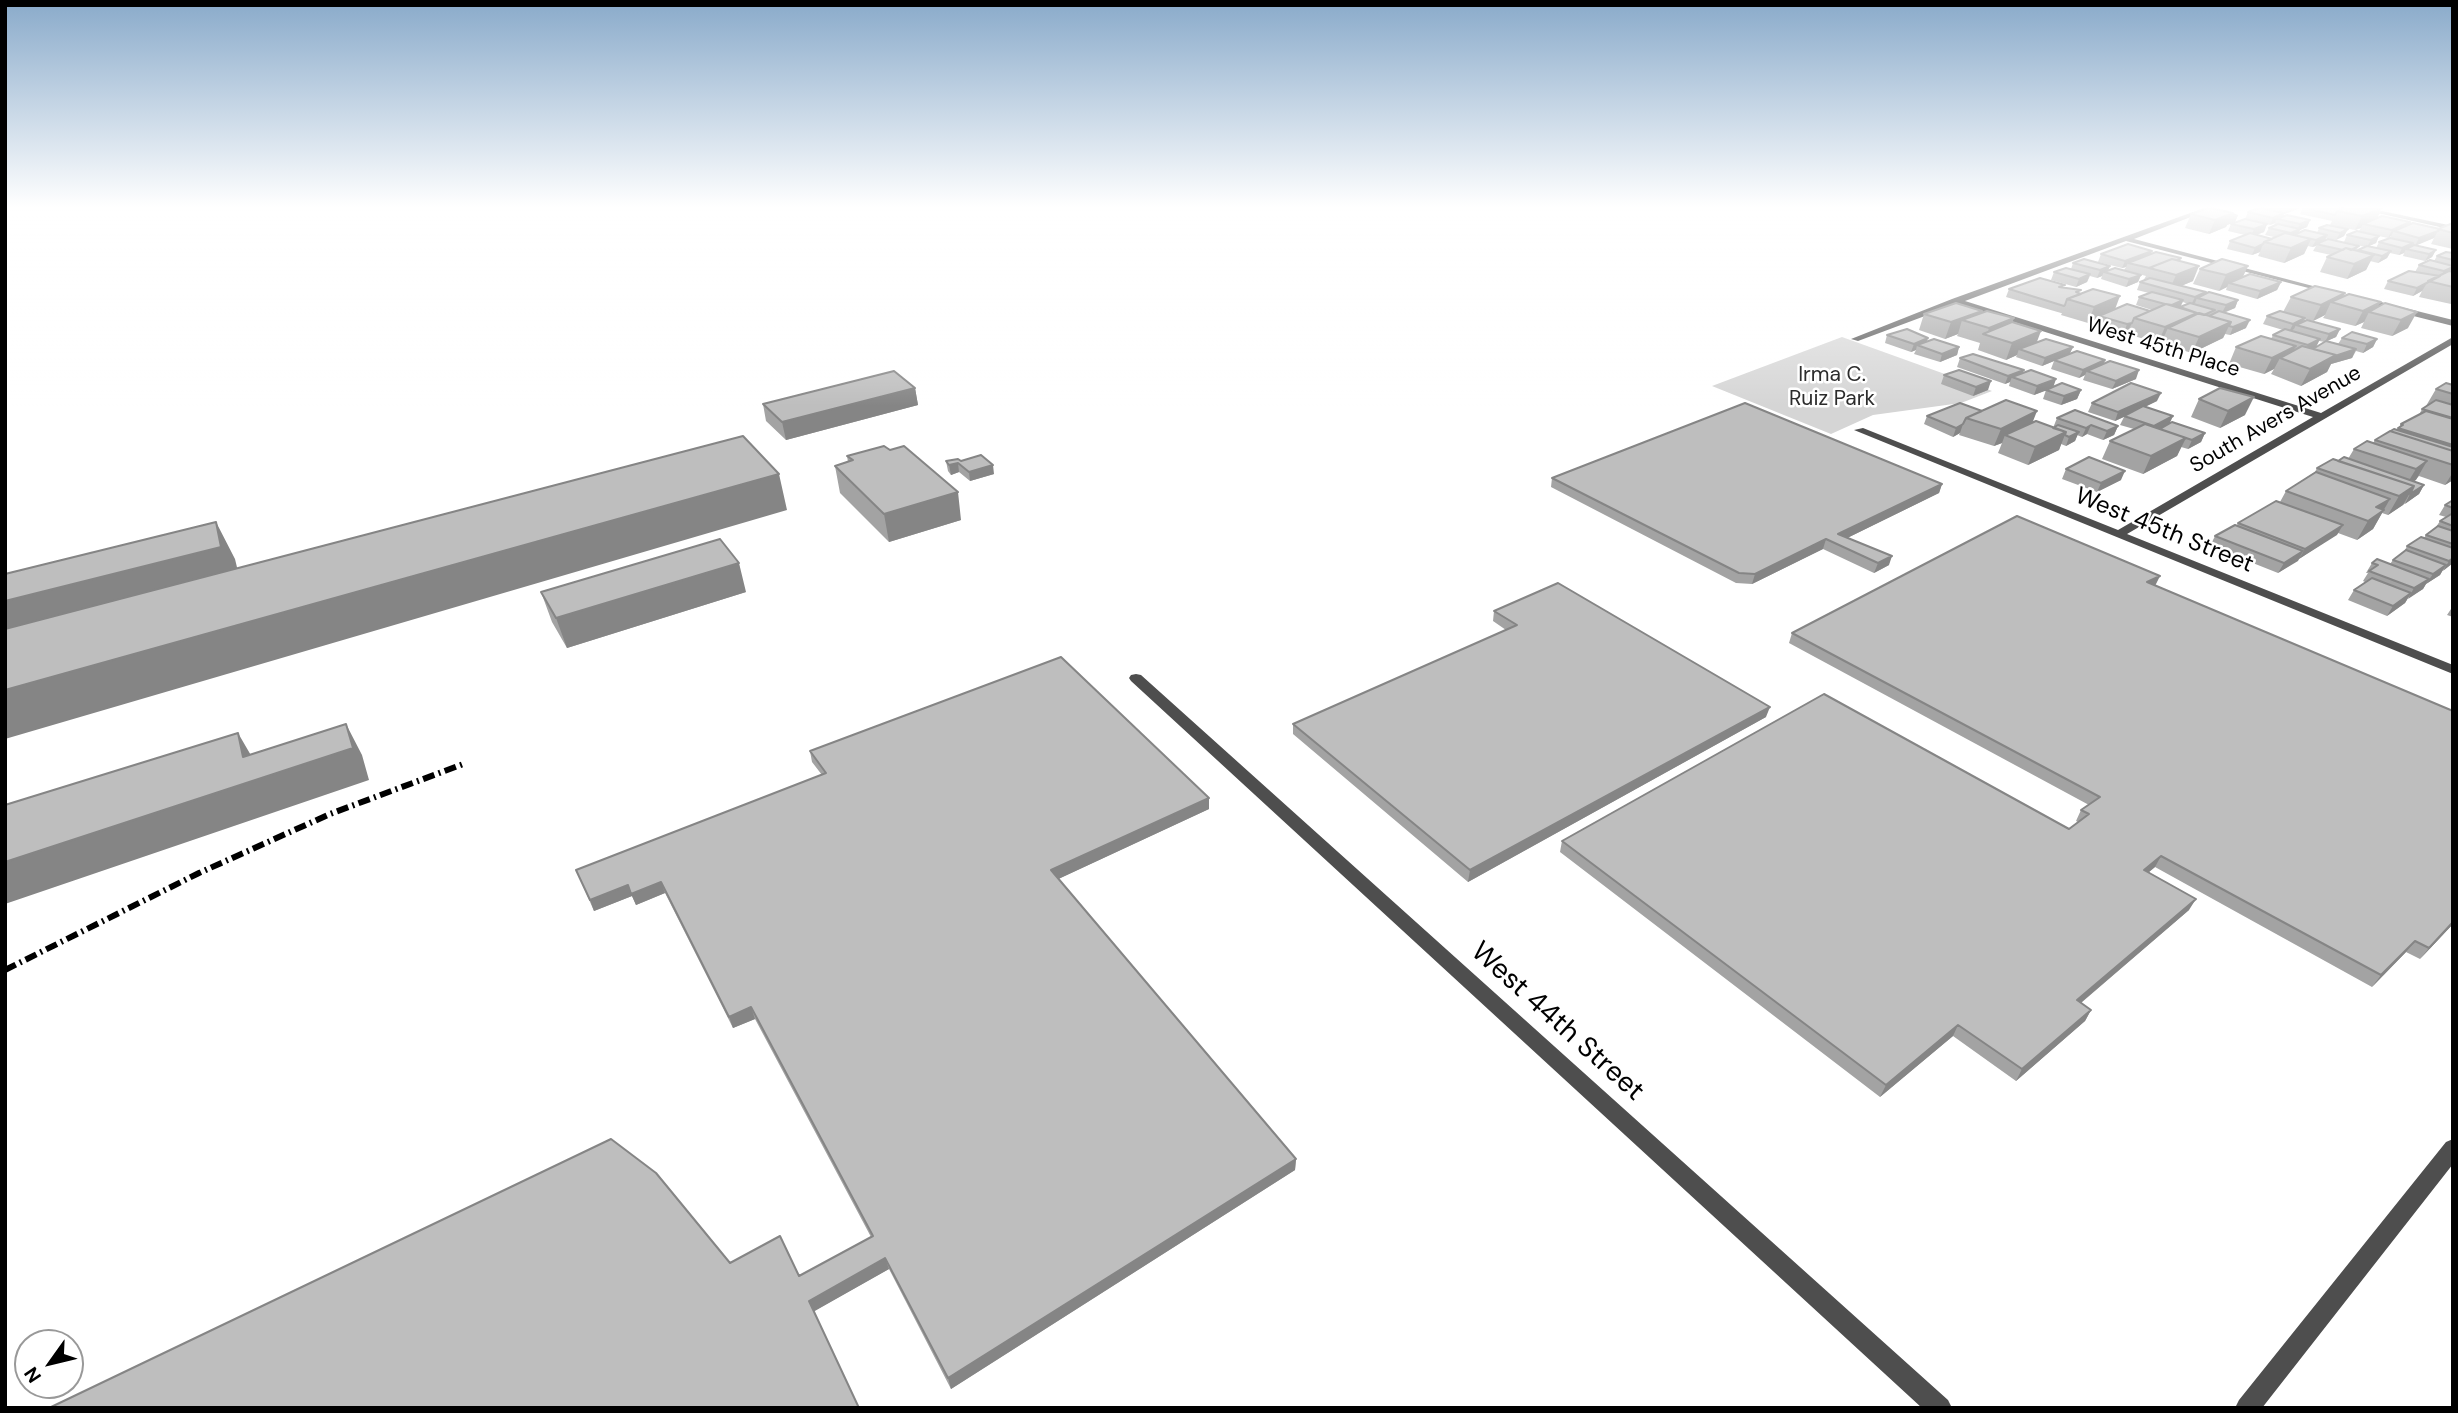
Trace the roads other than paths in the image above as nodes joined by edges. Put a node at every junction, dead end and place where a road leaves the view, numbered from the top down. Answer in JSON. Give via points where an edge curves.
{"nodes":[{"id":1,"x":2030,"y":274,"type":"edge"},
{"id":2,"x":2261,"y":274,"type":"edge"},
{"id":3,"x":2343,"y":295,"type":"edge"},
{"id":4,"x":2357,"y":299,"type":"edge"},
{"id":5,"x":1955,"y":301,"type":"junction"},
{"id":6,"x":2453,"y":323,"type":"edge"},
{"id":7,"x":1855,"y":339,"type":"dead end"},
{"id":8,"x":2453,"y":340,"type":"edge"},
{"id":9,"x":2320,"y":416,"type":"junction"},
{"id":10,"x":1859,"y":430,"type":"dead end"},
{"id":11,"x":2118,"y":535,"type":"junction"},
{"id":12,"x":2453,"y":670,"type":"edge"},
{"id":13,"x":1136,"y":678,"type":"dead end"},
{"id":14,"x":2453,"y":1148,"type":"edge"},
{"id":15,"x":1940,"y":1408,"type":"edge"},
{"id":16,"x":2247,"y":1408,"type":"edge"}],
"edges":[{"from":1,"to":5,"type":"street"},
{"from":2,"to":3,"type":"street"},
{"from":4,"to":6,"type":"street"},
{"from":5,"to":7,"type":"street"},
{"from":5,"to":9,"type":"street","name":"West 45th Place"},
{"from":8,"to":9,"type":"street","name":"South Avers Avenue"},
{"from":9,"to":11,"type":"street","name":"South Avers Avenue"},
{"from":10,"to":11,"type":"street","name":"West 45th Street"},
{"from":11,"to":12,"type":"street","name":"West 45th Street"},
{"from":13,"to":15,"type":"street","name":"West 44th Street"},
{"from":14,"to":16,"type":"street"}]}
